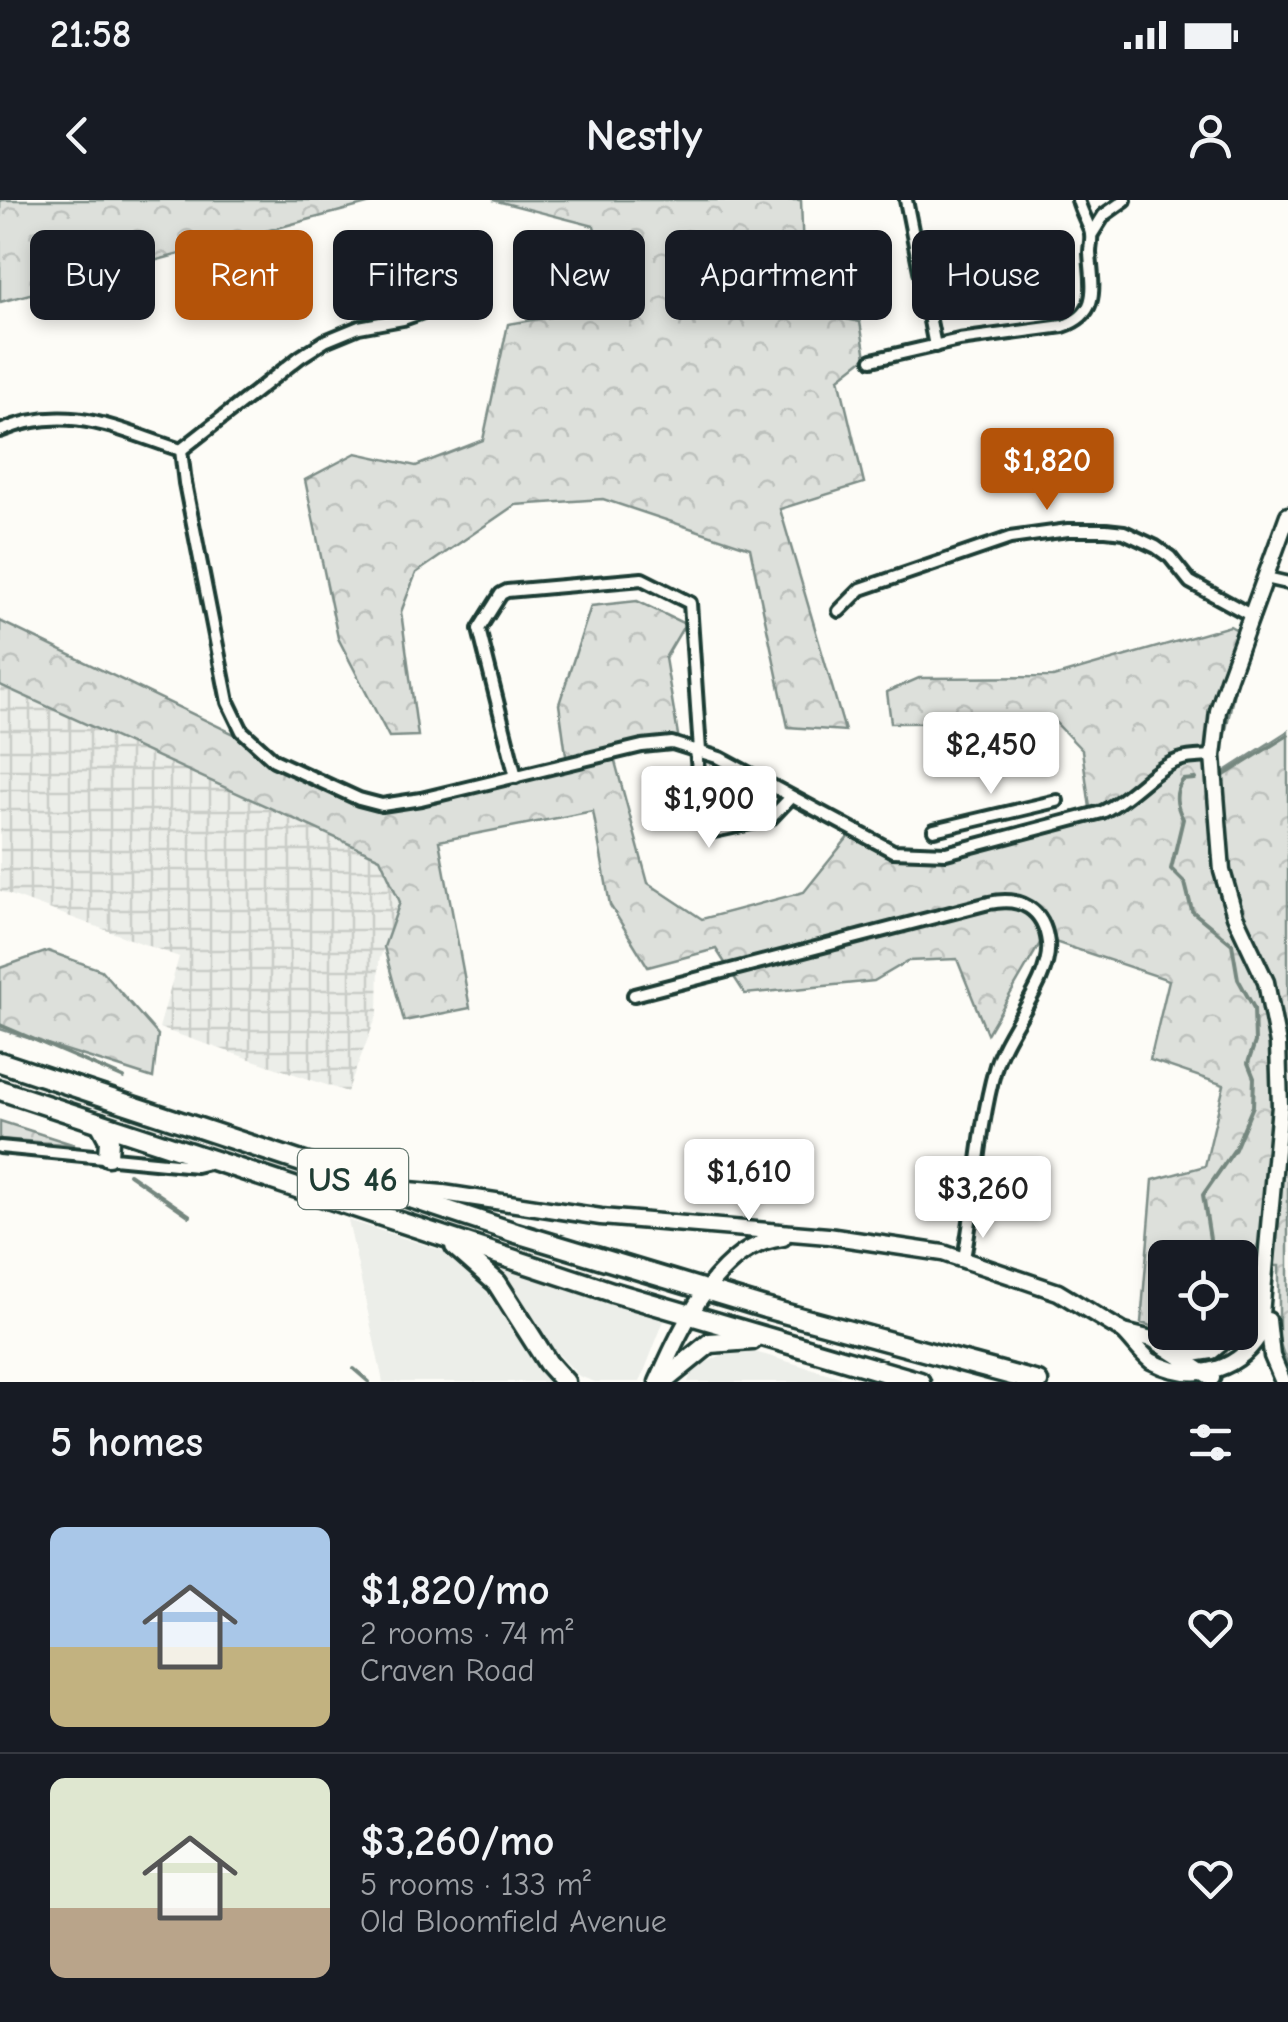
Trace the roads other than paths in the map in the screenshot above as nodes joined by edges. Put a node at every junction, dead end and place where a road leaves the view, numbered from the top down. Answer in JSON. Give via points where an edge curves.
{"nodes":[{"id":1,"x":906,"y":200,"type":"edge"},
{"id":2,"x":1078,"y":200,"type":"edge"},
{"id":3,"x":1124,"y":200,"type":"edge"},
{"id":4,"x":1092,"y":234,"type":"junction"},
{"id":5,"x":398,"y":320,"type":"edge"},
{"id":6,"x":934,"y":346,"type":"junction"},
{"id":7,"x":872,"y":360,"type":"dead end"},
{"id":8,"x":0,"y":431,"type":"edge"},
{"id":9,"x":181,"y":450,"type":"junction"},
{"id":10,"x":1288,"y":515,"type":"edge"},
{"id":11,"x":1266,"y":578,"type":"junction"},
{"id":12,"x":1288,"y":583,"type":"edge"},
{"id":13,"x":839,"y":611,"type":"dead end"},
{"id":14,"x":1252,"y":616,"type":"junction"},
{"id":15,"x":698,"y":750,"type":"junction"},
{"id":16,"x":1212,"y":756,"type":"junction"},
{"id":17,"x":516,"y":776,"type":"junction"},
{"id":18,"x":791,"y":797,"type":"junction"},
{"id":19,"x":1057,"y":801,"type":"dead end"},
{"id":20,"x":976,"y":821,"type":"junction"},
{"id":21,"x":934,"y":830,"type":"dead end"},
{"id":22,"x":983,"y":843,"type":"junction"},
{"id":23,"x":634,"y":994,"type":"dead end"},
{"id":24,"x":0,"y":1062,"type":"edge"},
{"id":25,"x":0,"y":1090,"type":"edge"},
{"id":26,"x":100,"y":1123,"type":"junction"},
{"id":27,"x":0,"y":1147,"type":"edge"},
{"id":28,"x":108,"y":1156,"type":"junction"},
{"id":29,"x":214,"y":1161,"type":"junction"},
{"id":30,"x":378,"y":1188,"type":"junction"},
{"id":31,"x":828,"y":1236,"type":"junction"},
{"id":32,"x":443,"y":1237,"type":"junction"},
{"id":33,"x":964,"y":1258,"type":"junction"},
{"id":34,"x":1265,"y":1272,"type":"junction"},
{"id":35,"x":1262,"y":1290,"type":"junction"},
{"id":36,"x":708,"y":1291,"type":"junction"},
{"id":37,"x":1258,"y":1296,"type":"edge"},
{"id":38,"x":688,"y":1314,"type":"junction"},
{"id":39,"x":1124,"y":1332,"type":"junction"},
{"id":40,"x":784,"y":1343,"type":"junction"},
{"id":41,"x":1212,"y":1350,"type":"edge"},
{"id":42,"x":1178,"y":1356,"type":"junction"},
{"id":43,"x":1212,"y":1379,"type":"edge"},
{"id":44,"x":566,"y":1382,"type":"edge"},
{"id":45,"x":660,"y":1382,"type":"edge"},
{"id":46,"x":920,"y":1382,"type":"edge"},
{"id":47,"x":1038,"y":1382,"type":"edge"},
{"id":48,"x":1283,"y":1382,"type":"edge"}],
"edges":[{"from":1,"to":6,"type":"street"},
{"from":2,"to":4,"type":"street"},
{"from":3,"to":4,"type":"street"},
{"from":4,"to":6,"type":"street","via":[[1084,316],[1063,326]]},
{"from":5,"to":9,"type":"street","via":[[324,340]]},
{"from":6,"to":7,"type":"street"},
{"from":8,"to":9,"type":"street","via":[[68,416]]},
{"from":9,"to":17,"type":"street","via":[[228,702],[252,742],[274,760],[382,805]]},
{"from":10,"to":11,"type":"street"},
{"from":11,"to":12,"type":"street"},
{"from":11,"to":14,"type":"street"},
{"from":13,"to":14,"type":"street","via":[[861,589],[1010,538],[1106,530],[1156,546],[1190,582]]},
{"from":14,"to":16,"type":"street","via":[[1218,711]]},
{"from":15,"to":17,"type":"street","via":[[660,743]]},
{"from":15,"to":17,"type":"street","via":[[690,602],[642,579],[507,591],[479,629]]},
{"from":15,"to":18,"type":"street"},
{"from":15,"to":18,"type":"street","via":[[714,831],[770,819]]},
{"from":16,"to":22,"type":"street","via":[[1170,764],[1102,812]]},
{"from":16,"to":34,"type":"street","via":[[1222,870],[1266,982],[1278,1044],[1280,1106]]},
{"from":18,"to":22,"type":"street","via":[[893,851],[946,852]]},
{"from":19,"to":20,"type":"street"},
{"from":20,"to":21,"type":"street"},
{"from":20,"to":22,"type":"street"},
{"from":23,"to":33,"type":"street","via":[[989,902],[1015,900],[1031,908],[1046,930],[1048,954],[995,1067]]},
{"from":24,"to":30,"type":"highway","number":"US 46"},
{"from":25,"to":26,"type":"highway","number":"US 46"},
{"from":26,"to":28,"type":"highway","via":[[110,1140]]},
{"from":26,"to":29,"type":"highway","number":"US 46"},
{"from":27,"to":28,"type":"street"},
{"from":28,"to":29,"type":"street","via":[[196,1166]]},
{"from":29,"to":32,"type":"highway","number":"US 46"},
{"from":30,"to":31,"type":"street","via":[[602,1217]]},
{"from":30,"to":36,"type":"highway","number":"US 46"},
{"from":31,"to":33,"type":"street"},
{"from":31,"to":36,"type":"street","via":[[754,1245]]},
{"from":32,"to":38,"type":"highway","number":"US 46"},
{"from":32,"to":44,"type":"highway","via":[[496,1283]]},
{"from":33,"to":39,"type":"street","via":[[1058,1292]]},
{"from":34,"to":35,"type":"street"},
{"from":34,"to":48,"type":"street","via":[[1268,1333]]},
{"from":35,"to":37,"type":"street"},
{"from":35,"to":43,"type":"street","via":[[1259,1336],[1247,1354]]},
{"from":36,"to":38,"type":"street"},
{"from":36,"to":47,"type":"highway","number":"US 46"},
{"from":38,"to":40,"type":"highway","number":"US 46"},
{"from":38,"to":45,"type":"street"},
{"from":39,"to":42,"type":"street"},
{"from":39,"to":43,"type":"street","via":[[1167,1372]]},
{"from":40,"to":45,"type":"highway","via":[[710,1342]]},
{"from":40,"to":46,"type":"highway","number":"US 46"},
{"from":41,"to":42,"type":"street"},
{"from":42,"to":43,"type":"street"}]}
